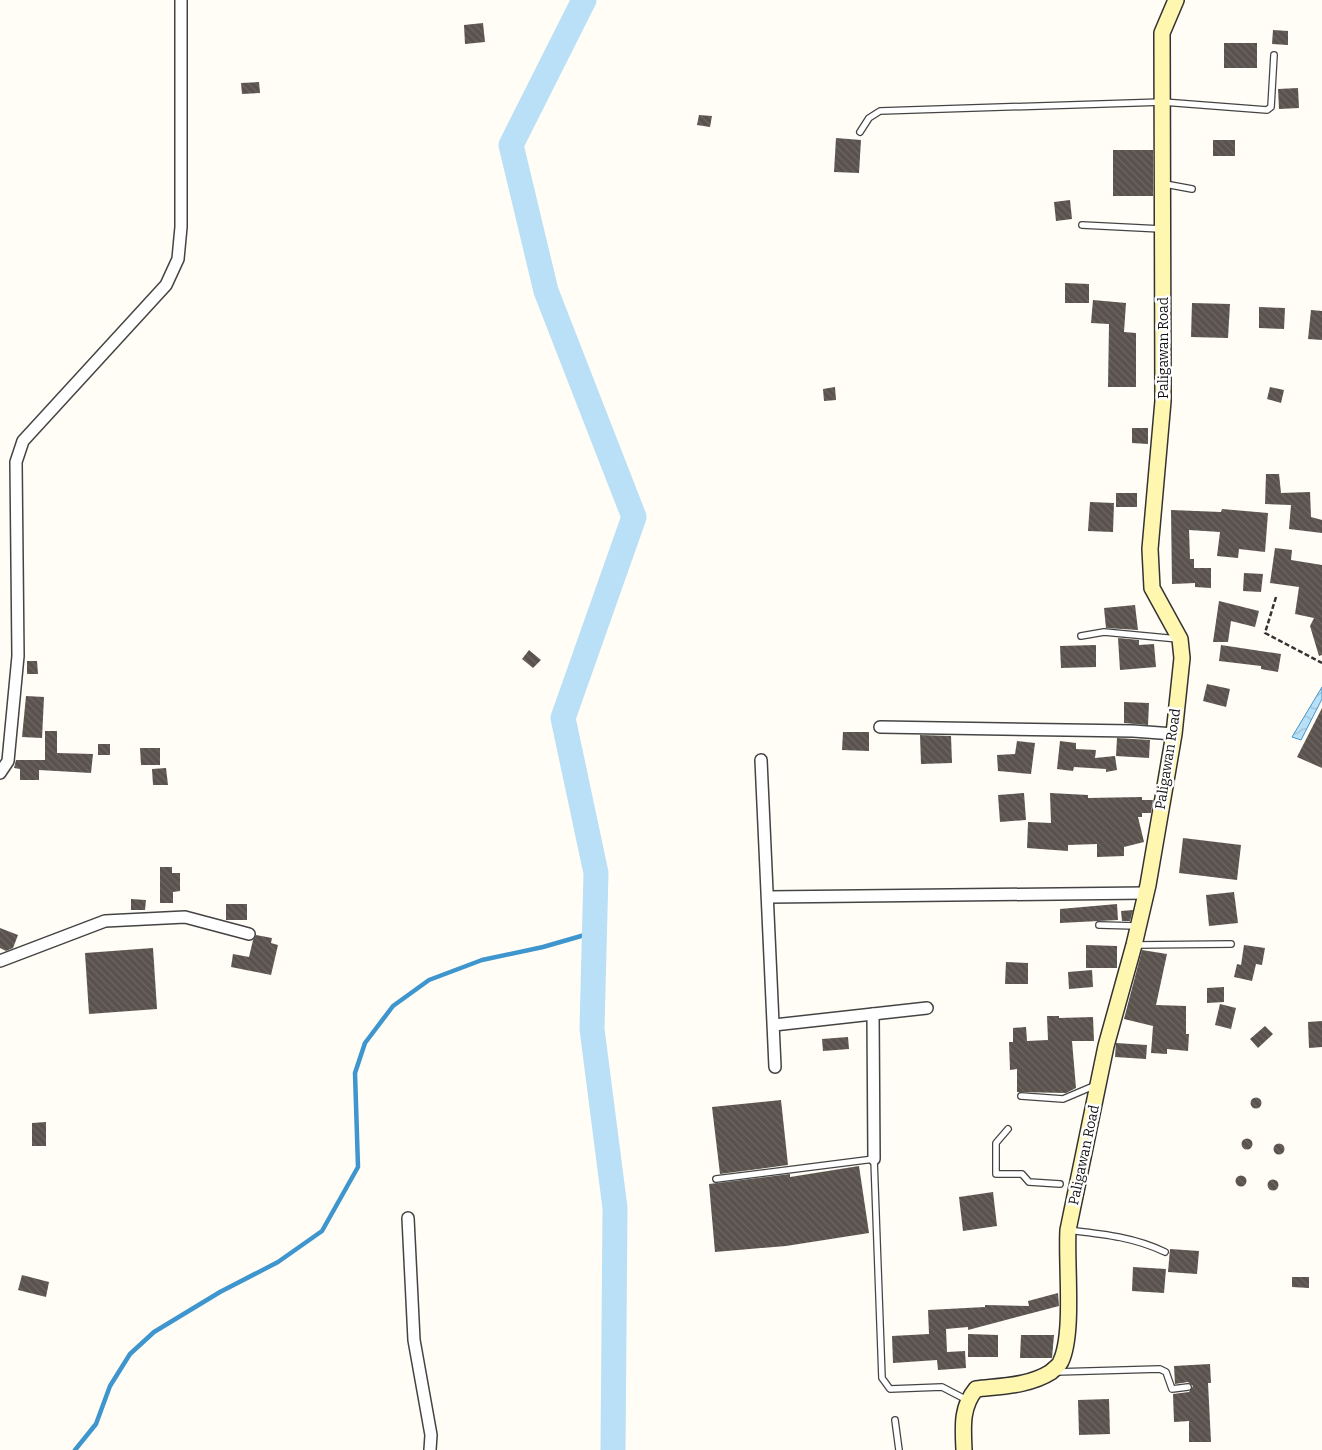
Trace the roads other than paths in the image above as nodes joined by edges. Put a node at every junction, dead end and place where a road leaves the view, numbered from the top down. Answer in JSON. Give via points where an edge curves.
{"nodes":[{"id":1,"x":181,"y":0,"type":"edge"},
{"id":2,"x":1176,"y":0,"type":"edge"},
{"id":3,"x":1274,"y":55,"type":"dead end"},
{"id":4,"x":1162,"y":102,"type":"junction"},
{"id":5,"x":860,"y":132,"type":"dead end"},
{"id":6,"x":1162,"y":183,"type":"junction"},
{"id":7,"x":1192,"y":189,"type":"dead end"},
{"id":8,"x":1082,"y":225,"type":"dead end"},
{"id":9,"x":1163,"y":230,"type":"junction"},
{"id":10,"x":1081,"y":636,"type":"dead end"},
{"id":11,"x":1180,"y":639,"type":"junction"},
{"id":12,"x":880,"y":727,"type":"dead end"},
{"id":13,"x":1174,"y":734,"type":"junction"},
{"id":14,"x":761,"y":760,"type":"dead end"},
{"id":15,"x":0,"y":773,"type":"edge"},
{"id":16,"x":1146,"y":893,"type":"junction"},
{"id":17,"x":769,"y":897,"type":"junction"},
{"id":18,"x":1099,"y":925,"type":"dead end"},
{"id":19,"x":1139,"y":926,"type":"junction"},
{"id":20,"x":249,"y":934,"type":"dead end"},
{"id":21,"x":1231,"y":944,"type":"dead end"},
{"id":22,"x":1134,"y":945,"type":"junction"},
{"id":23,"x":0,"y":961,"type":"edge"},
{"id":24,"x":927,"y":1008,"type":"dead end"},
{"id":25,"x":873,"y":1014,"type":"junction"},
{"id":26,"x":774,"y":1025,"type":"junction"},
{"id":27,"x":775,"y":1068,"type":"dead end"},
{"id":28,"x":1098,"y":1085,"type":"junction"},
{"id":29,"x":1021,"y":1096,"type":"dead end"},
{"id":30,"x":1008,"y":1129,"type":"dead end"},
{"id":31,"x":874,"y":1159,"type":"junction"},
{"id":32,"x":716,"y":1180,"type":"dead end"},
{"id":33,"x":1060,"y":1184,"type":"dead end"},
{"id":34,"x":408,"y":1218,"type":"dead end"},
{"id":35,"x":1068,"y":1230,"type":"junction"},
{"id":36,"x":1164,"y":1252,"type":"dead end"},
{"id":37,"x":1051,"y":1372,"type":"junction"},
{"id":38,"x":1188,"y":1387,"type":"dead end"},
{"id":39,"x":967,"y":1400,"type":"junction"},
{"id":40,"x":895,"y":1420,"type":"dead end"},
{"id":41,"x":430,"y":1450,"type":"edge"},
{"id":42,"x":899,"y":1450,"type":"edge"},
{"id":43,"x":964,"y":1450,"type":"edge"}],
"edges":[{"from":1,"to":15,"type":"street","via":[[181,227],[178,259],[166,285],[23,441],[16,462],[18,656],[8,760]]},
{"from":2,"to":4,"type":"street","name":"Paligawan Road","via":[[1162,33]]},
{"from":3,"to":4,"type":"lane","via":[[1271,107],[1266,110]]},
{"from":4,"to":5,"type":"lane","via":[[880,111]]},
{"from":4,"to":6,"type":"street","name":"Paligawan Road"},
{"from":6,"to":7,"type":"lane"},
{"from":6,"to":9,"type":"street","name":"Paligawan Road"},
{"from":8,"to":9,"type":"lane"},
{"from":9,"to":11,"type":"street","name":"Paligawan Road","via":[[1163,401],[1150,548],[1152,588]]},
{"from":10,"to":11,"type":"lane","via":[[1104,632]]},
{"from":11,"to":13,"type":"street","name":"Paligawan Road","via":[[1182,658]]},
{"from":12,"to":13,"type":"street"},
{"from":13,"to":16,"type":"street","name":"Paligawan Road"},
{"from":14,"to":17,"type":"street"},
{"from":16,"to":17,"type":"street"},
{"from":16,"to":19,"type":"street","name":"Paligawan Road"},
{"from":17,"to":26,"type":"street"},
{"from":18,"to":19,"type":"lane"},
{"from":19,"to":22,"type":"street","name":"Paligawan Road"},
{"from":20,"to":23,"type":"street","via":[[185,917],[105,921]]},
{"from":21,"to":22,"type":"lane"},
{"from":22,"to":28,"type":"street","name":"Paligawan Road"},
{"from":24,"to":25,"type":"street"},
{"from":25,"to":26,"type":"street"},
{"from":25,"to":31,"type":"street"},
{"from":26,"to":27,"type":"street"},
{"from":28,"to":29,"type":"lane","via":[[1063,1098]]},
{"from":28,"to":35,"type":"street","name":"Paligawan Road","via":[[1073,1184]]},
{"from":30,"to":33,"type":"lane","via":[[996,1143],[996,1174],[1022,1174],[1029,1182]]},
{"from":31,"to":32,"type":"lane"},
{"from":31,"to":39,"type":"lane","via":[[882,1378],[890,1389],[942,1387]]},
{"from":34,"to":41,"type":"street","via":[[414,1340],[431,1435]]},
{"from":35,"to":36,"type":"lane","via":[[1145,1242]]},
{"from":35,"to":37,"type":"street","name":"Paligawan Road","via":[[1067,1339],[1061,1363]]},
{"from":37,"to":38,"type":"lane","via":[[1160,1368],[1166,1372],[1172,1389]]},
{"from":37,"to":39,"type":"street","via":[[1026,1382],[976,1389]]},
{"from":39,"to":43,"type":"street","via":[[962,1424]]},
{"from":40,"to":42,"type":"lane"}]}
